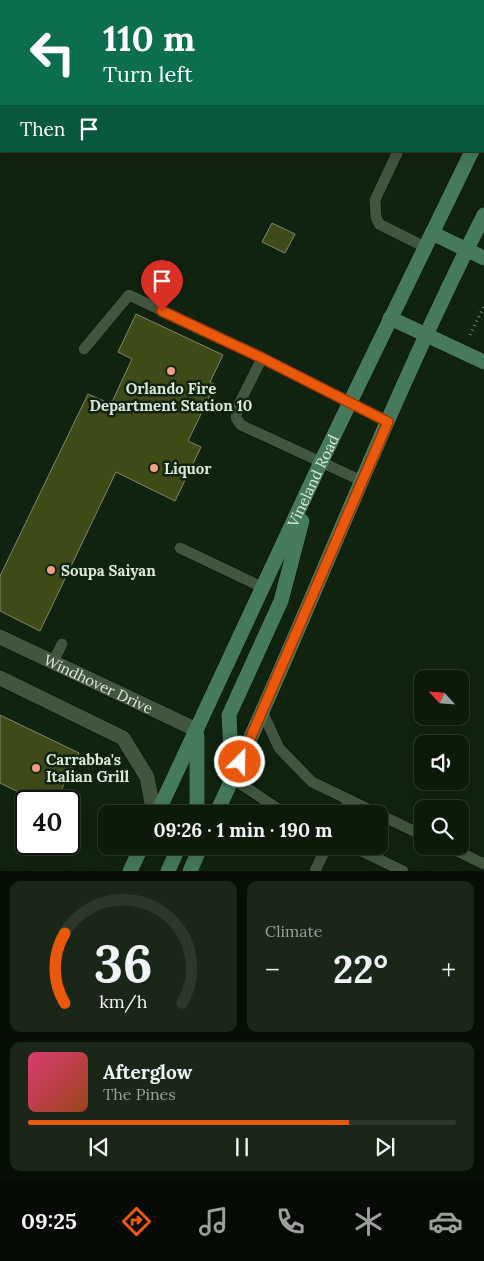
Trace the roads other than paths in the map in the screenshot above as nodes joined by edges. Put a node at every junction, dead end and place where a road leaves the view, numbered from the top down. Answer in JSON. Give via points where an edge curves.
{"nodes":[{"id":1,"x":398,"y":152,"type":"edge"},
{"id":2,"x":472,"y":152,"type":"edge"},
{"id":3,"x":484,"y":215,"type":"edge"},
{"id":4,"x":428,"y":240,"type":"junction"},
{"id":5,"x":466,"y":250,"type":"junction"},
{"id":6,"x":484,"y":258,"type":"edge"},
{"id":7,"x":390,"y":318,"type":"junction"},
{"id":8,"x":426,"y":334,"type":"junction"},
{"id":9,"x":84,"y":348,"type":"dead end"},
{"id":10,"x":262,"y":358,"type":"junction"},
{"id":11,"x":484,"y":362,"type":"edge"},
{"id":12,"x":350,"y":403,"type":"junction"},
{"id":13,"x":388,"y":422,"type":"junction"},
{"id":14,"x":321,"y":462,"type":"junction"},
{"id":15,"x":314,"y":479,"type":"junction"},
{"id":16,"x":362,"y":481,"type":"junction"},
{"id":17,"x":180,"y":548,"type":"dead end"},
{"id":18,"x":264,"y":588,"type":"junction"},
{"id":19,"x":0,"y":637,"type":"edge"},
{"id":20,"x":62,"y":644,"type":"dead end"},
{"id":21,"x":53,"y":662,"type":"junction"},
{"id":22,"x":0,"y":678,"type":"edge"},
{"id":23,"x":262,"y":710,"type":"junction"},
{"id":24,"x":197,"y":730,"type":"junction"},
{"id":25,"x":232,"y":779,"type":"junction"},
{"id":26,"x":349,"y":800,"type":"junction"},
{"id":27,"x":154,"y":805,"type":"edge"},
{"id":28,"x":160,"y":805,"type":"edge"},
{"id":29,"x":197,"y":805,"type":"edge"},
{"id":30,"x":220,"y":805,"type":"edge"},
{"id":31,"x":272,"y":805,"type":"edge"},
{"id":32,"x":347,"y":805,"type":"edge"},
{"id":33,"x":414,"y":831,"type":"edge"},
{"id":34,"x":138,"y":855,"type":"edge"},
{"id":35,"x":175,"y":855,"type":"edge"},
{"id":36,"x":197,"y":855,"type":"edge"},
{"id":37,"x":323,"y":855,"type":"edge"},
{"id":38,"x":370,"y":855,"type":"edge"},
{"id":39,"x":466,"y":855,"type":"edge"},
{"id":40,"x":484,"y":864,"type":"edge"},
{"id":41,"x":130,"y":871,"type":"edge"},
{"id":42,"x":168,"y":871,"type":"edge"},
{"id":43,"x":190,"y":871,"type":"edge"},
{"id":44,"x":315,"y":871,"type":"edge"},
{"id":45,"x":403,"y":871,"type":"edge"}],
"edges":[{"from":1,"to":4,"type":"lane","via":[[375,200],[376,217],[379,224]]},
{"from":2,"to":4,"type":"street","name":"Vineland Road"},
{"from":3,"to":5,"type":"street"},
{"from":4,"to":5,"type":"street"},
{"from":4,"to":7,"type":"street","name":"Vineland Road"},
{"from":5,"to":6,"type":"street"},
{"from":5,"to":8,"type":"street"},
{"from":7,"to":8,"type":"street"},
{"from":7,"to":12,"type":"street","name":"Vineland Road"},
{"from":8,"to":11,"type":"street"},
{"from":8,"to":13,"type":"street"},
{"from":9,"to":10,"type":"lane","via":[[129,295]]},
{"from":10,"to":12,"type":"lane"},
{"from":10,"to":14,"type":"lane","via":[[238,406],[236,418],[241,425]]},
{"from":12,"to":13,"type":"lane"},
{"from":12,"to":14,"type":"street","name":"Vineland Road"},
{"from":13,"to":16,"type":"street"},
{"from":14,"to":15,"type":"street","name":"Vineland Road"},
{"from":14,"to":16,"type":"lane"},
{"from":15,"to":18,"type":"street","name":"Vineland Road"},
{"from":15,"to":25,"type":"street","via":[[281,601],[229,715]]},
{"from":16,"to":23,"type":"street"},
{"from":17,"to":18,"type":"lane"},
{"from":18,"to":24,"type":"street","name":"Vineland Road"},
{"from":19,"to":21,"type":"street","name":"Windhover Drive"},
{"from":20,"to":21,"type":"lane"},
{"from":21,"to":24,"type":"street","name":"Windhover Drive"},
{"from":22,"to":27,"type":"street","via":[[123,738],[147,777]]},
{"from":23,"to":25,"type":"street"},
{"from":23,"to":26,"type":"lane","via":[[278,748],[312,782]]},
{"from":24,"to":28,"type":"street","name":"Vineland Road"},
{"from":24,"to":29,"type":"street"},
{"from":25,"to":30,"type":"street"},
{"from":25,"to":31,"type":"lane"},
{"from":26,"to":32,"type":"lane"},
{"from":26,"to":33,"type":"lane"},
{"from":34,"to":41,"type":"street"},
{"from":35,"to":42,"type":"street"},
{"from":36,"to":43,"type":"street"},
{"from":37,"to":44,"type":"lane"},
{"from":38,"to":45,"type":"lane"},
{"from":39,"to":40,"type":"lane"}]}
